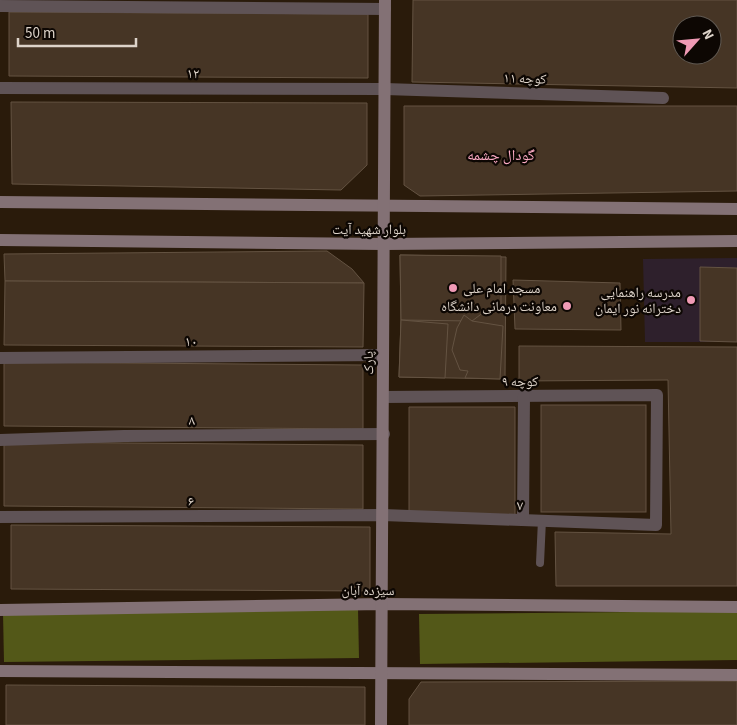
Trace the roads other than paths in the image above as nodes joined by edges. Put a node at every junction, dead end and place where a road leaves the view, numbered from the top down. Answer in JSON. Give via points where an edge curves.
{"nodes":[{"id":1,"x":385,"y":4,"type":"edge"},
{"id":2,"x":0,"y":6,"type":"edge"},
{"id":3,"x":0,"y":88,"type":"edge"},
{"id":4,"x":386,"y":89,"type":"junction"},
{"id":5,"x":663,"y":98,"type":"dead end"},
{"id":6,"x":0,"y":202,"type":"edge"},
{"id":7,"x":384,"y":206,"type":"junction"},
{"id":8,"x":737,"y":209,"type":"edge"},
{"id":9,"x":0,"y":240,"type":"edge"},
{"id":10,"x":737,"y":241,"type":"edge"},
{"id":11,"x":384,"y":244,"type":"junction"},
{"id":12,"x":382,"y":354,"type":"junction"},
{"id":13,"x":0,"y":358,"type":"edge"},
{"id":14,"x":524,"y":396,"type":"junction"},
{"id":15,"x":384,"y":397,"type":"junction"},
{"id":16,"x":384,"y":434,"type":"junction"},
{"id":17,"x":0,"y":440,"type":"edge"},
{"id":18,"x":383,"y":515,"type":"junction"},
{"id":19,"x":0,"y":517,"type":"edge"},
{"id":20,"x":523,"y":520,"type":"junction"},
{"id":21,"x":542,"y":520,"type":"junction"},
{"id":22,"x":656,"y":525,"type":"joint"},
{"id":23,"x":540,"y":563,"type":"dead end"},
{"id":24,"x":382,"y":604,"type":"junction"},
{"id":25,"x":737,"y":607,"type":"edge"},
{"id":26,"x":0,"y":610,"type":"edge"},
{"id":27,"x":0,"y":671,"type":"edge"},
{"id":28,"x":382,"y":672,"type":"junction"},
{"id":29,"x":737,"y":674,"type":"edge"},
{"id":30,"x":381,"y":725,"type":"edge"}],
"edges":[{"from":1,"to":2,"type":"street"},
{"from":1,"to":4,"type":"main road","name":"پارک"},
{"from":3,"to":4,"type":"street","name":"۱۲"},
{"from":4,"to":5,"type":"street","name":"کوچه ۱۱"},
{"from":4,"to":7,"type":"main road","name":"پارک"},
{"from":6,"to":7,"type":"main road","name":"بلوار شهید آیت"},
{"from":7,"to":8,"type":"main road","name":"بلوار شهید آیت"},
{"from":7,"to":11,"type":"main road","name":"پارک"},
{"from":9,"to":11,"type":"main road","name":"بلوار شهید آیت"},
{"from":10,"to":11,"type":"main road","name":"بلوار شهید آیت"},
{"from":11,"to":12,"type":"main road","name":"پارک"},
{"from":12,"to":13,"type":"street","name":"۱۰"},
{"from":12,"to":15,"type":"main road","name":"پارک"},
{"from":14,"to":15,"type":"street","name":"کوچه ۹"},
{"from":14,"to":20,"type":"street"},
{"from":14,"to":22,"type":"street","name":"کوچه ۹","via":[[657,395]]},
{"from":15,"to":16,"type":"main road","name":"پارک"},
{"from":16,"to":17,"type":"street","name":"۸"},
{"from":16,"to":18,"type":"main road","name":"پارک"},
{"from":18,"to":19,"type":"street","name":"۶"},
{"from":18,"to":20,"type":"street","name":"۷"},
{"from":18,"to":24,"type":"main road","name":"پارک"},
{"from":20,"to":21,"type":"street","name":"۷"},
{"from":21,"to":22,"type":"street","name":"۷"},
{"from":21,"to":23,"type":"lane"},
{"from":24,"to":25,"type":"main road","name":"سیزده آبان"},
{"from":24,"to":26,"type":"main road","name":"سیزده آبان"},
{"from":24,"to":28,"type":"main road","name":"پارک"},
{"from":27,"to":28,"type":"main road"},
{"from":28,"to":29,"type":"main road"},
{"from":28,"to":30,"type":"main road","name":"پارک"}]}
